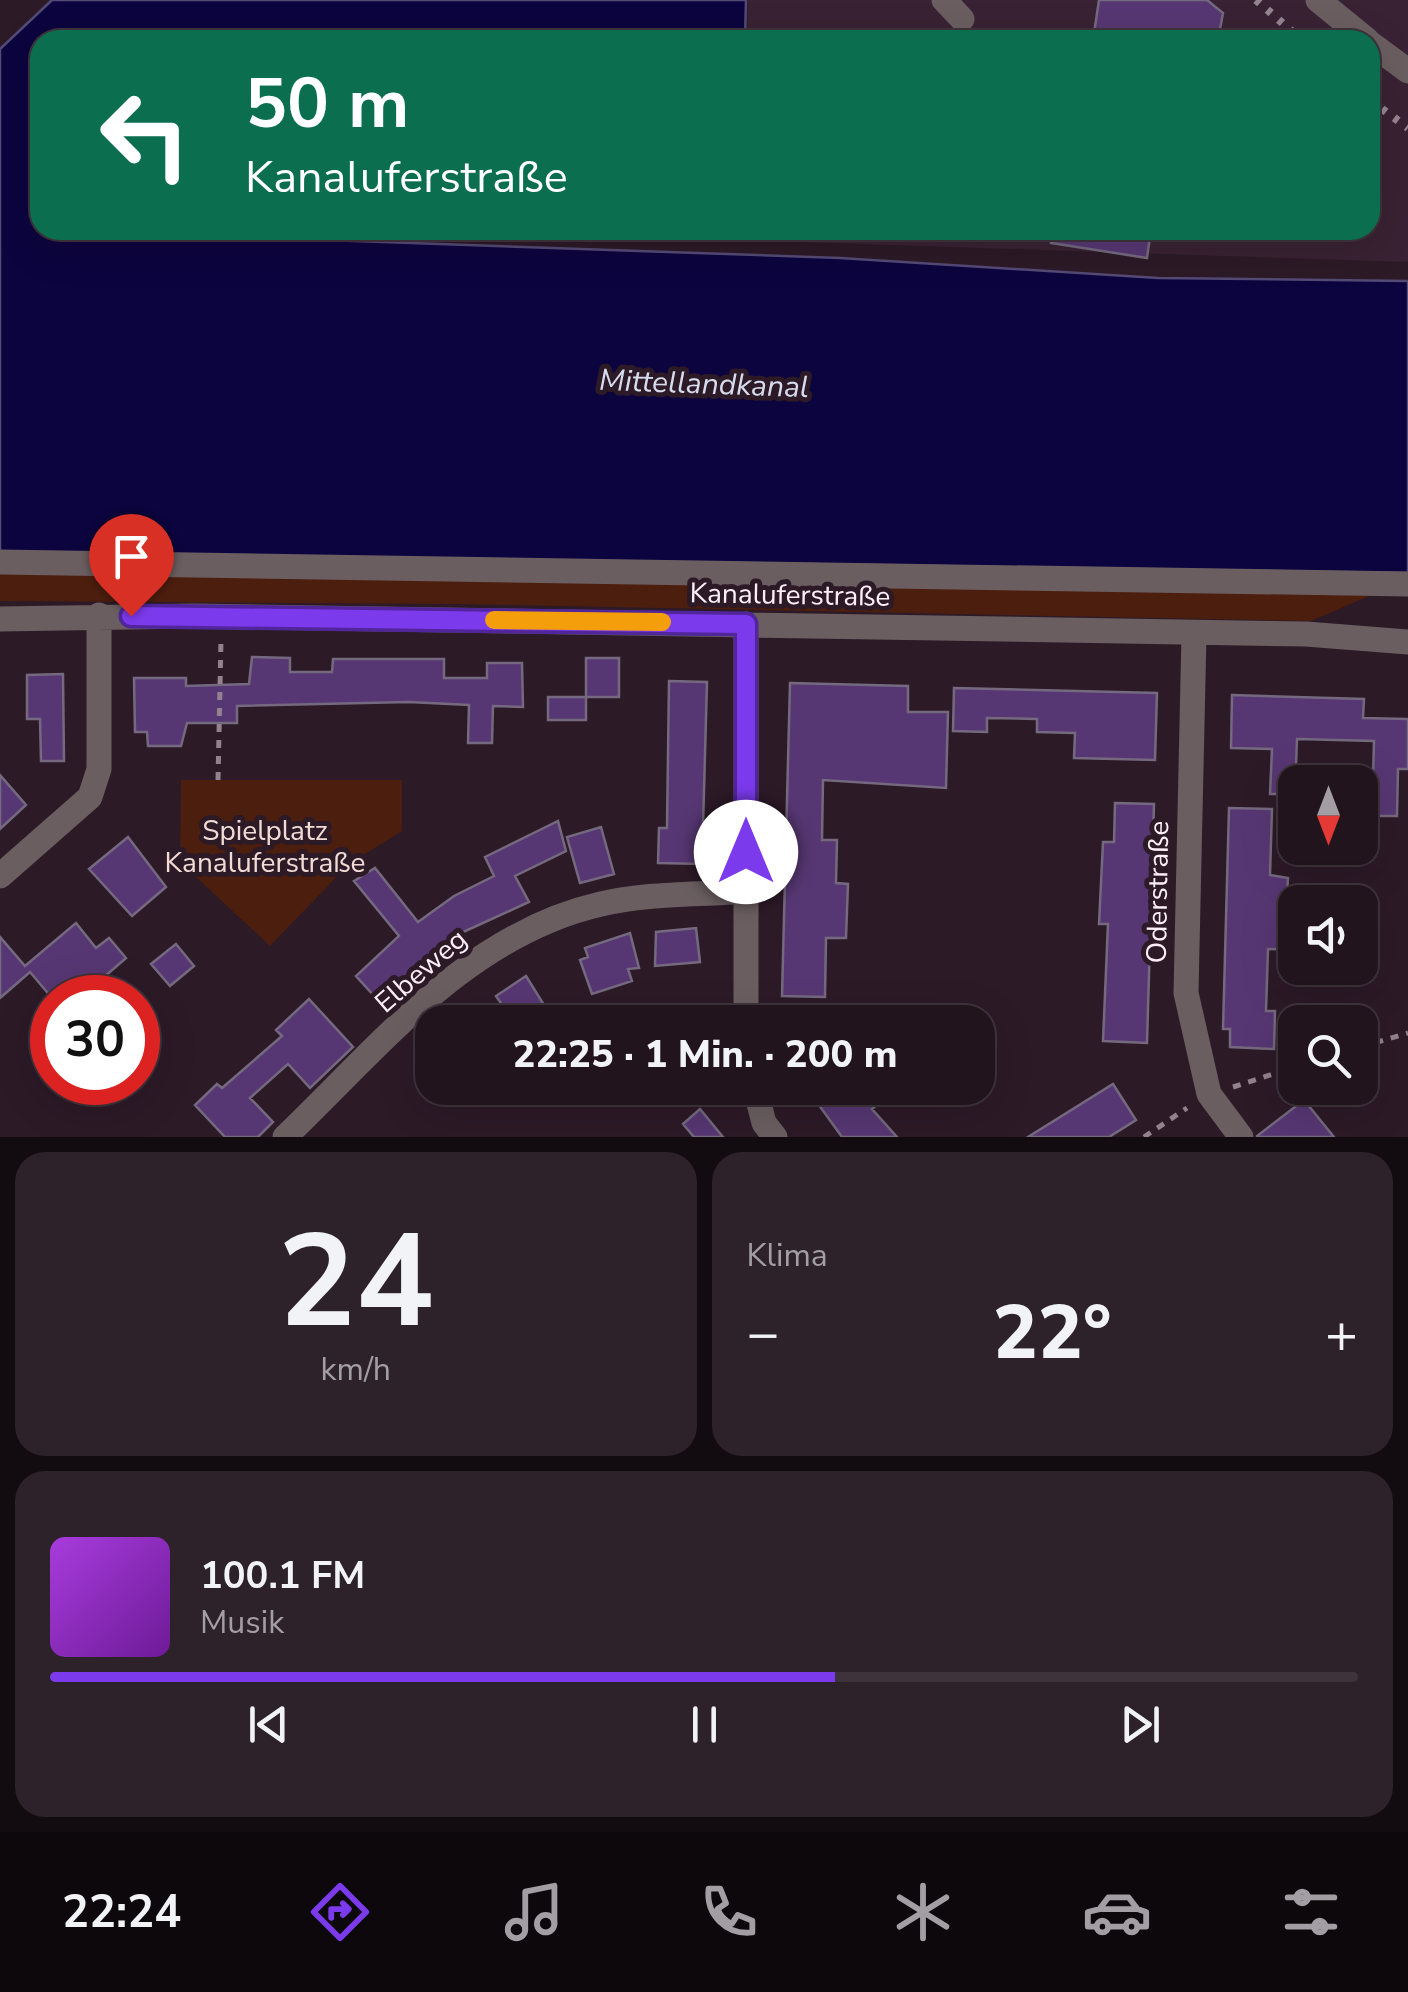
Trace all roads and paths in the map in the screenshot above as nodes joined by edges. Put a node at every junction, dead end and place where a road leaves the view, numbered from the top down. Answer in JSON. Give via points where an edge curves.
{"nodes":[{"id":1,"x":1318,"y":0,"type":"edge"},
{"id":2,"x":1355,"y":30,"type":"edge"},
{"id":3,"x":1380,"y":50,"type":"edge"},
{"id":4,"x":1408,"y":71,"type":"edge"},
{"id":5,"x":0,"y":562,"type":"edge"},
{"id":6,"x":1408,"y":584,"type":"edge"},
{"id":7,"x":99,"y":616,"type":"junction"},
{"id":8,"x":222,"y":617,"type":"junction"},
{"id":9,"x":0,"y":619,"type":"edge"},
{"id":10,"x":746,"y":624,"type":"junction"},
{"id":11,"x":1194,"y":634,"type":"junction"},
{"id":12,"x":1403,"y":640,"type":"edge"},
{"id":13,"x":218,"y":780,"type":"dead end"},
{"id":14,"x":0,"y":876,"type":"edge"},
{"id":15,"x":746,"y":890,"type":"junction"},
{"id":16,"x":746,"y":1005,"type":"edge"},
{"id":17,"x":1408,"y":1032,"type":"edge"},
{"id":18,"x":1378,"y":1042,"type":"edge"},
{"id":19,"x":759,"y":1105,"type":"edge"},
{"id":20,"x":285,"y":1137,"type":"edge"},
{"id":21,"x":774,"y":1137,"type":"edge"},
{"id":22,"x":1242,"y":1137,"type":"edge"}],
"edges":[{"from":1,"to":2,"type":"street"},
{"from":3,"to":4,"type":"street"},
{"from":5,"to":6,"type":"street"},
{"from":7,"to":8,"type":"street","name":"Kanaluferstraße"},
{"from":7,"to":9,"type":"street","name":"Kanaluferstraße"},
{"from":7,"to":14,"type":"street","via":[[99,769],[90,797]]},
{"from":8,"to":10,"type":"street","name":"Kanaluferstraße"},
{"from":8,"to":13,"type":"path"},
{"from":10,"to":11,"type":"street","name":"Kanaluferstraße"},
{"from":10,"to":15,"type":"street"},
{"from":11,"to":12,"type":"street","name":"Kanaluferstraße"},
{"from":11,"to":22,"type":"street","name":"Oderstraße","via":[[1186,993],[1209,1094]]},
{"from":15,"to":16,"type":"street"},
{"from":15,"to":20,"type":"street","name":"Elbeweg","via":[[602,903],[532,926],[469,962]]},
{"from":17,"to":18,"type":"path"},
{"from":19,"to":21,"type":"street"}]}
